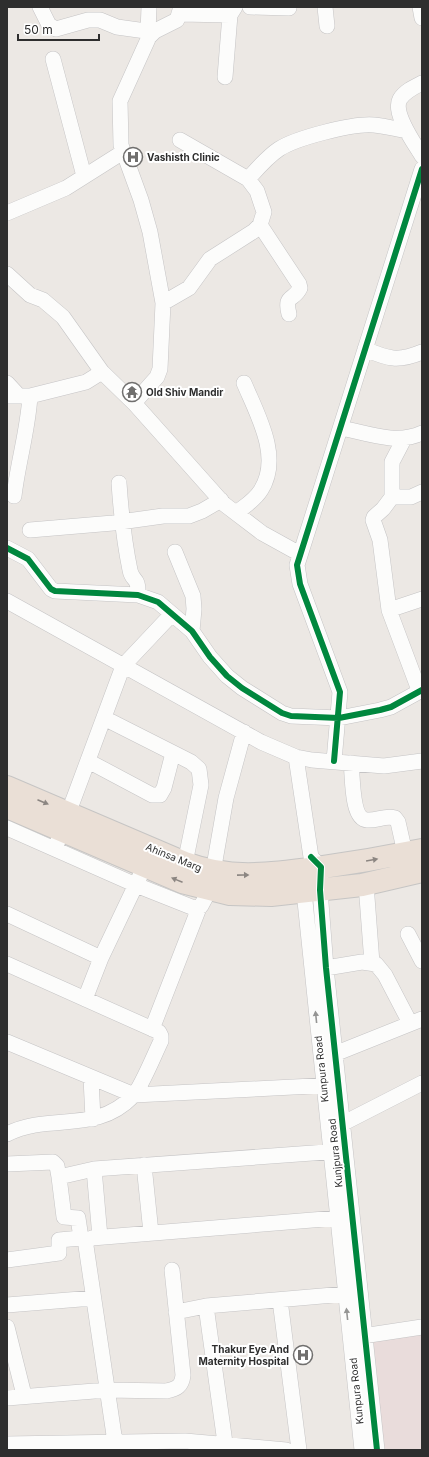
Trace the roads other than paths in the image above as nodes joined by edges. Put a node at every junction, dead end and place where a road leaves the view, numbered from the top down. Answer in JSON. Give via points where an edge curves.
{"nodes":[{"id":1,"x":40,"y":7,"type":"edge"},
{"id":2,"x":149,"y":7,"type":"edge"},
{"id":3,"x":250,"y":7,"type":"edge"},
{"id":4,"x":325,"y":7,"type":"edge"},
{"id":5,"x":420,"y":7,"type":"edge"},
{"id":6,"x":289,"y":8,"type":"dead end"},
{"id":7,"x":181,"y":11,"type":"edge"},
{"id":8,"x":232,"y":11,"type":"edge"},
{"id":9,"x":422,"y":18,"type":"edge"},
{"id":10,"x":327,"y":26,"type":"dead end"},
{"id":11,"x":151,"y":32,"type":"junction"},
{"id":12,"x":53,"y":59,"type":"dead end"},
{"id":13,"x":225,"y":77,"type":"dead end"},
{"id":14,"x":422,"y":83,"type":"edge"},
{"id":15,"x":407,"y":131,"type":"junction"},
{"id":16,"x":180,"y":140,"type":"dead end"},
{"id":17,"x":123,"y":152,"type":"junction"},
{"id":18,"x":422,"y":156,"type":"edge"},
{"id":19,"x":422,"y":169,"type":"edge"},
{"id":20,"x":84,"y":176,"type":"junction"},
{"id":21,"x":248,"y":179,"type":"junction"},
{"id":22,"x":7,"y":213,"type":"edge"},
{"id":23,"x":260,"y":225,"type":"junction"},
{"id":24,"x":7,"y":274,"type":"edge"},
{"id":25,"x":163,"y":303,"type":"junction"},
{"id":26,"x":289,"y":314,"type":"dead end"},
{"id":27,"x":366,"y":349,"type":"junction"},
{"id":28,"x":422,"y":352,"type":"edge"},
{"id":29,"x":102,"y":372,"type":"junction"},
{"id":30,"x":7,"y":383,"type":"edge"},
{"id":31,"x":244,"y":383,"type":"dead end"},
{"id":32,"x":19,"y":396,"type":"edge"},
{"id":33,"x":134,"y":402,"type":"junction"},
{"id":34,"x":341,"y":428,"type":"junction"},
{"id":35,"x":422,"y":433,"type":"edge"},
{"id":36,"x":404,"y":439,"type":"junction"},
{"id":37,"x":119,"y":483,"type":"dead end"},
{"id":38,"x":422,"y":492,"type":"edge"},
{"id":39,"x":14,"y":496,"type":"dead end"},
{"id":40,"x":392,"y":497,"type":"junction"},
{"id":41,"x":221,"y":500,"type":"junction"},
{"id":42,"x":236,"y":513,"type":"junction"},
{"id":43,"x":122,"y":523,"type":"junction"},
{"id":44,"x":30,"y":530,"type":"dead end"},
{"id":45,"x":7,"y":548,"type":"edge"},
{"id":46,"x":175,"y":552,"type":"dead end"},
{"id":47,"x":300,"y":554,"type":"junction"},
{"id":48,"x":138,"y":595,"type":"junction"},
{"id":49,"x":422,"y":599,"type":"edge"},
{"id":50,"x":7,"y":601,"type":"edge"},
{"id":51,"x":389,"y":610,"type":"junction"},
{"id":52,"x":172,"y":614,"type":"junction"},
{"id":53,"x":192,"y":631,"type":"junction"},
{"id":54,"x":123,"y":666,"type":"junction"},
{"id":55,"x":420,"y":690,"type":"edge"},
{"id":56,"x":104,"y":718,"type":"junction"},
{"id":57,"x":339,"y":718,"type":"junction"},
{"id":58,"x":244,"y":732,"type":"junction"},
{"id":59,"x":173,"y":753,"type":"junction"},
{"id":60,"x":296,"y":757,"type":"junction"},
{"id":61,"x":88,"y":761,"type":"junction"},
{"id":62,"x":334,"y":761,"type":"junction"},
{"id":63,"x":351,"y":763,"type":"junction"},
{"id":64,"x":421,"y":765,"type":"edge"},
{"id":65,"x":7,"y":787,"type":"edge"},
{"id":66,"x":7,"y":807,"type":"edge"},
{"id":67,"x":7,"y":828,"type":"edge"},
{"id":68,"x":62,"y":831,"type":"junction"},
{"id":69,"x":414,"y":852,"type":"edge"},
{"id":70,"x":185,"y":863,"type":"junction"},
{"id":71,"x":311,"y":865,"type":"junction"},
{"id":72,"x":144,"y":867,"type":"junction"},
{"id":73,"x":422,"y":871,"type":"edge"},
{"id":74,"x":212,"y":880,"type":"junction"},
{"id":75,"x":366,"y":884,"type":"junction"},
{"id":76,"x":312,"y":890,"type":"junction"},
{"id":77,"x":199,"y":908,"type":"junction"},
{"id":78,"x":7,"y":914,"type":"edge"},
{"id":79,"x":408,"y":934,"type":"dead end"},
{"id":80,"x":101,"y":958,"type":"junction"},
{"id":81,"x":422,"y":961,"type":"edge"},
{"id":82,"x":372,"y":962,"type":"junction"},
{"id":83,"x":7,"y":964,"type":"edge"},
{"id":84,"x":326,"y":968,"type":"junction"},
{"id":85,"x":85,"y":999,"type":"junction"},
{"id":86,"x":416,"y":1021,"type":"edge"},
{"id":87,"x":152,"y":1029,"type":"junction"},
{"id":88,"x":7,"y":1042,"type":"edge"},
{"id":89,"x":335,"y":1053,"type":"junction"},
{"id":90,"x":321,"y":1060,"type":"junction"},
{"id":91,"x":91,"y":1078,"type":"junction"},
{"id":92,"x":422,"y":1083,"type":"edge"},
{"id":93,"x":331,"y":1086,"type":"junction"},
{"id":94,"x":134,"y":1095,"type":"junction"},
{"id":95,"x":92,"y":1119,"type":"junction"},
{"id":96,"x":342,"y":1124,"type":"junction"},
{"id":97,"x":328,"y":1131,"type":"junction"},
{"id":98,"x":7,"y":1134,"type":"edge"},
{"id":99,"x":345,"y":1150,"type":"junction"},
{"id":100,"x":330,"y":1151,"type":"junction"},
{"id":101,"x":7,"y":1164,"type":"edge"},
{"id":102,"x":144,"y":1165,"type":"junction"},
{"id":103,"x":94,"y":1169,"type":"junction"},
{"id":104,"x":59,"y":1177,"type":"junction"},
{"id":105,"x":337,"y":1218,"type":"junction"},
{"id":106,"x":151,"y":1233,"type":"junction"},
{"id":107,"x":90,"y":1239,"type":"junction"},
{"id":108,"x":7,"y":1260,"type":"edge"},
{"id":109,"x":172,"y":1270,"type":"dead end"},
{"id":110,"x":345,"y":1294,"type":"junction"},
{"id":111,"x":93,"y":1298,"type":"junction"},
{"id":112,"x":280,"y":1300,"type":"junction"},
{"id":113,"x":7,"y":1305,"type":"edge"},
{"id":114,"x":206,"y":1306,"type":"junction"},
{"id":115,"x":176,"y":1312,"type":"junction"},
{"id":116,"x":7,"y":1327,"type":"edge"},
{"id":117,"x":422,"y":1327,"type":"edge"},
{"id":118,"x":357,"y":1337,"type":"junction"},
{"id":119,"x":107,"y":1390,"type":"junction"},
{"id":120,"x":24,"y":1395,"type":"junction"},
{"id":121,"x":7,"y":1398,"type":"edge"},
{"id":122,"x":7,"y":1444,"type":"edge"},
{"id":123,"x":184,"y":1445,"type":"edge"},
{"id":124,"x":115,"y":1446,"type":"edge"},
{"id":125,"x":226,"y":1447,"type":"edge"},
{"id":126,"x":263,"y":1449,"type":"edge"},
{"id":127,"x":286,"y":1450,"type":"edge"},
{"id":128,"x":299,"y":1450,"type":"edge"},
{"id":129,"x":362,"y":1450,"type":"edge"},
{"id":130,"x":377,"y":1450,"type":"edge"}],
"edges":[{"from":1,"to":11,"type":"street","via":[[49,25],[56,29],[100,20],[117,27]]},
{"from":2,"to":11,"type":"street"},
{"from":3,"to":6,"type":"street"},
{"from":4,"to":10,"type":"street"},
{"from":5,"to":9,"type":"street"},
{"from":7,"to":8,"type":"street"},
{"from":7,"to":11,"type":"street","via":[[173,23]]},
{"from":8,"to":13,"type":"street"},
{"from":11,"to":17,"type":"street","via":[[120,101]]},
{"from":12,"to":20,"type":"street"},
{"from":14,"to":15,"type":"street","via":[[409,89],[398,104]]},
{"from":15,"to":18,"type":"street"},
{"from":15,"to":21,"type":"street","via":[[362,125],[287,144],[272,154]]},
{"from":16,"to":21,"type":"street"},
{"from":17,"to":20,"type":"street"},
{"from":17,"to":25,"type":"street","via":[[150,232]]},
{"from":19,"to":27,"type":"street"},
{"from":20,"to":22,"type":"street","via":[[66,188]]},
{"from":21,"to":23,"type":"street","via":[[262,204],[264,212]]},
{"from":23,"to":25,"type":"street","via":[[210,259],[189,288]]},
{"from":23,"to":26,"type":"street","via":[[299,284],[298,292],[287,302]]},
{"from":24,"to":29,"type":"street","via":[[30,296],[43,300],[63,316]]},
{"from":25,"to":33,"type":"street","via":[[160,369],[157,377]]},
{"from":27,"to":28,"type":"street","via":[[392,359],[410,358]]},
{"from":27,"to":34,"type":"street"},
{"from":29,"to":32,"type":"street","via":[[86,382]]},
{"from":29,"to":33,"type":"street"},
{"from":30,"to":32,"type":"street"},
{"from":31,"to":42,"type":"street","via":[[267,439],[269,460],[262,489]]},
{"from":32,"to":39,"type":"street","via":[[28,418]]},
{"from":33,"to":41,"type":"street"},
{"from":34,"to":36,"type":"street"},
{"from":34,"to":47,"type":"street"},
{"from":35,"to":36,"type":"street"},
{"from":36,"to":40,"type":"street","via":[[392,462]]},
{"from":37,"to":43,"type":"street"},
{"from":38,"to":40,"type":"street","via":[[411,498]]},
{"from":40,"to":51,"type":"street","via":[[373,520],[380,540]]},
{"from":41,"to":42,"type":"street"},
{"from":41,"to":43,"type":"street","via":[[193,516],[163,516]]},
{"from":42,"to":47,"type":"street","via":[[262,533]]},
{"from":43,"to":44,"type":"street"},
{"from":43,"to":48,"type":"street","via":[[130,571],[139,584]]},
{"from":45,"to":48,"type":"street","via":[[28,559],[55,591]]},
{"from":46,"to":53,"type":"street","via":[[193,596]]},
{"from":47,"to":57,"type":"street","via":[[300,584],[340,692]]},
{"from":48,"to":52,"type":"street","via":[[158,602]]},
{"from":49,"to":51,"type":"street"},
{"from":50,"to":54,"type":"street"},
{"from":51,"to":55,"type":"street"},
{"from":52,"to":53,"type":"street"},
{"from":52,"to":54,"type":"street"},
{"from":53,"to":57,"type":"street","via":[[227,676],[282,713],[301,717]]},
{"from":54,"to":56,"type":"street"},
{"from":54,"to":58,"type":"street"},
{"from":55,"to":57,"type":"street","via":[[391,707]]},
{"from":56,"to":59,"type":"street"},
{"from":56,"to":61,"type":"street"},
{"from":57,"to":62,"type":"street"},
{"from":58,"to":60,"type":"street"},
{"from":58,"to":74,"type":"street","via":[[226,798]]},
{"from":59,"to":61,"type":"street","via":[[160,794],[152,794]]},
{"from":59,"to":70,"type":"street","via":[[191,762],[199,769],[201,776]]},
{"from":60,"to":62,"type":"street"},
{"from":60,"to":71,"type":"street","name":"Kunpura Road"},
{"from":61,"to":68,"type":"street"},
{"from":62,"to":63,"type":"street"},
{"from":63,"to":64,"type":"street","via":[[384,766]]},
{"from":63,"to":69,"type":"street","via":[[358,815],[363,820],[389,816],[395,818]]},
{"from":65,"to":68,"type":"highway","name":"Ahinsa Marg","one_way":true},
{"from":66,"to":68,"type":"highway","name":"Ahinsa Marg"},
{"from":67,"to":68,"type":"street"},
{"from":68,"to":72,"type":"highway","name":"Ahinsa Marg"},
{"from":68,"to":72,"type":"street"},
{"from":71,"to":69,"type":"highway","name":"Ahinsa Marg","one_way":true,"via":[[372,861]]},
{"from":70,"to":72,"type":"highway","name":"Ahinsa Marg"},
{"from":70,"to":74,"type":"highway","name":"Ahinsa Marg"},
{"from":74,"to":71,"type":"highway","name":"Ahinsa Marg","one_way":true,"via":[[233,875],[273,874]]},
{"from":71,"to":76,"type":"street","name":"Kunpura Road"},
{"from":74,"to":72,"type":"highway","name":"Ahinsa Marg","one_way":true,"via":[[182,882]]},
{"from":72,"to":77,"type":"street","via":[[194,908]]},
{"from":72,"to":80,"type":"street"},
{"from":73,"to":75,"type":"highway","name":"Ahinsa Marg"},
{"from":74,"to":76,"type":"highway","name":"Ahinsa Marg","via":[[230,894],[271,895]]},
{"from":74,"to":77,"type":"street"},
{"from":75,"to":76,"type":"highway","name":"Ahinsa Marg"},
{"from":75,"to":82,"type":"street"},
{"from":76,"to":84,"type":"street","name":"Kunjpura Road"},
{"from":90,"to":76,"type":"street","name":"Kunpura Road","one_way":true},
{"from":77,"to":87,"type":"street"},
{"from":78,"to":80,"type":"street"},
{"from":79,"to":81,"type":"street"},
{"from":80,"to":85,"type":"street"},
{"from":82,"to":84,"type":"street"},
{"from":82,"to":86,"type":"street","via":[[379,966]]},
{"from":83,"to":85,"type":"street"},
{"from":84,"to":89,"type":"street","name":"Kunjpura Road"},
{"from":85,"to":87,"type":"street"},
{"from":86,"to":89,"type":"street"},
{"from":87,"to":94,"type":"street","via":[[162,1036],[161,1041]]},
{"from":88,"to":91,"type":"street"},
{"from":89,"to":90,"type":"street"},
{"from":89,"to":93,"type":"street","name":"Kunjpura Road"},
{"from":90,"to":93,"type":"street","name":"Kunpura Road"},
{"from":91,"to":94,"type":"street"},
{"from":91,"to":95,"type":"street"},
{"from":92,"to":96,"type":"street"},
{"from":93,"to":94,"type":"street"},
{"from":93,"to":96,"type":"street","name":"Kunjpura Road"},
{"from":93,"to":97,"type":"street","name":"Kunpura Road"},
{"from":94,"to":95,"type":"street","via":[[110,1114]]},
{"from":95,"to":98,"type":"street","via":[[29,1126]]},
{"from":96,"to":97,"type":"street"},
{"from":96,"to":99,"type":"street","name":"Kunjpura Road"},
{"from":97,"to":100,"type":"street","name":"Kunpura Road"},
{"from":99,"to":100,"type":"street"},
{"from":99,"to":118,"type":"street","name":"Kunjpura Road"},
{"from":100,"to":102,"type":"street"},
{"from":100,"to":105,"type":"street","name":"Kunpura Road"},
{"from":101,"to":104,"type":"street","via":[[53,1162],[57,1166]]},
{"from":102,"to":103,"type":"street"},
{"from":102,"to":106,"type":"street"},
{"from":103,"to":104,"type":"street"},
{"from":103,"to":107,"type":"street"},
{"from":104,"to":107,"type":"street","via":[[64,1217],[78,1218]]},
{"from":105,"to":106,"type":"street"},
{"from":105,"to":110,"type":"street","name":"Kunpura Road"},
{"from":106,"to":107,"type":"street"},
{"from":107,"to":108,"type":"street","via":[[59,1240],[59,1253]]},
{"from":107,"to":111,"type":"street","via":[[86,1246]]},
{"from":109,"to":115,"type":"street"},
{"from":110,"to":112,"type":"street"},
{"from":118,"to":110,"type":"street","name":"Kunpura Road","one_way":true},
{"from":111,"to":113,"type":"street"},
{"from":111,"to":119,"type":"street"},
{"from":112,"to":114,"type":"street"},
{"from":112,"to":128,"type":"street"},
{"from":114,"to":115,"type":"street"},
{"from":114,"to":125,"type":"street"},
{"from":115,"to":119,"type":"street","via":[[184,1375],[182,1383],[175,1389],[166,1391]]},
{"from":116,"to":120,"type":"street"},
{"from":117,"to":118,"type":"street"},
{"from":118,"to":129,"type":"street","name":"Kunpura Road"},
{"from":118,"to":130,"type":"street","name":"Kunjpura Road"},
{"from":119,"to":120,"type":"street"},
{"from":119,"to":124,"type":"street"},
{"from":120,"to":121,"type":"street"},
{"from":122,"to":124,"type":"street"},
{"from":123,"to":124,"type":"street"},
{"from":123,"to":125,"type":"street"},
{"from":125,"to":126,"type":"street"},
{"from":126,"to":127,"type":"street"}]}
